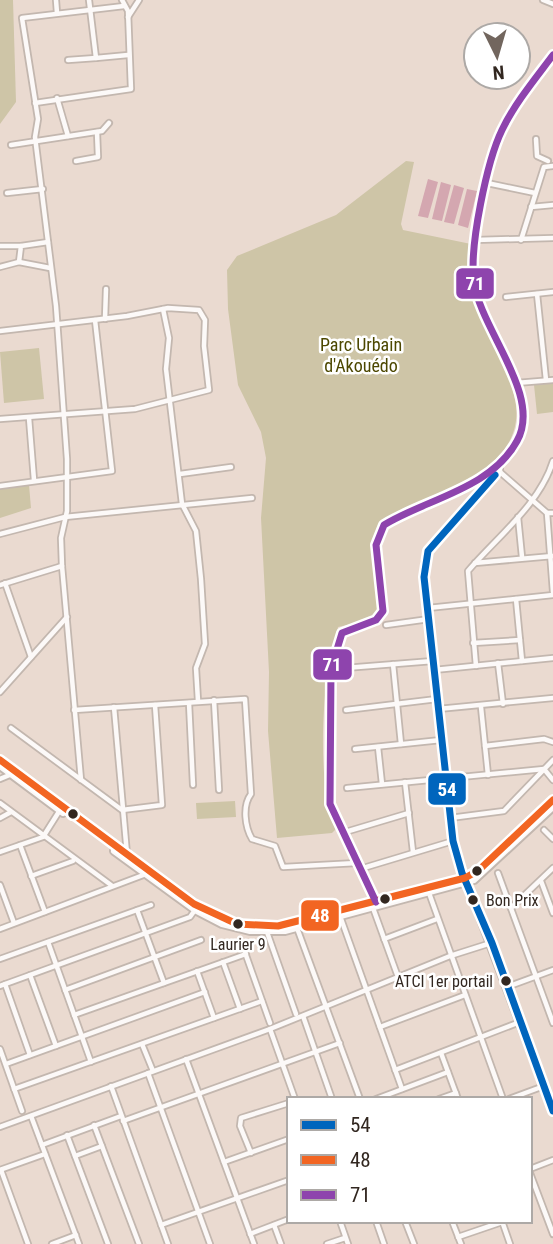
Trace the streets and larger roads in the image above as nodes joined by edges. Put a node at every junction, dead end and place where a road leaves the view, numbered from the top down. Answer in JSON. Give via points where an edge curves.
{"nodes":[{"id":1,"x":56,"y":0,"type":"edge"},
{"id":2,"x":89,"y":0,"type":"edge"},
{"id":3,"x":122,"y":0,"type":"edge"},
{"id":4,"x":139,"y":0,"type":"edge"},
{"id":5,"x":543,"y":0,"type":"edge"},
{"id":6,"x":553,"y":4,"type":"edge"},
{"id":7,"x":124,"y":6,"type":"junction"},
{"id":8,"x":90,"y":10,"type":"junction"},
{"id":9,"x":57,"y":13,"type":"junction"},
{"id":10,"x":128,"y":18,"type":"junction"},
{"id":11,"x":128,"y":55,"type":"junction"},
{"id":12,"x":553,"y":55,"type":"edge"},
{"id":13,"x":96,"y":58,"type":"junction"},
{"id":14,"x":68,"y":61,"type":"dead end"},
{"id":15,"x":57,"y":98,"type":"junction"},
{"id":16,"x":35,"y":103,"type":"junction"},
{"id":17,"x":110,"y":123,"type":"dead end"},
{"id":18,"x":97,"y":132,"type":"junction"},
{"id":19,"x":68,"y":136,"type":"junction"},
{"id":20,"x":536,"y":139,"type":"dead end"},
{"id":21,"x":36,"y":141,"type":"junction"},
{"id":22,"x":10,"y":145,"type":"dead end"},
{"id":23,"x":553,"y":153,"type":"edge"},
{"id":24,"x":76,"y":161,"type":"dead end"},
{"id":25,"x":548,"y":161,"type":"junction"},
{"id":26,"x":553,"y":166,"type":"edge"},
{"id":27,"x":544,"y":167,"type":"junction"},
{"id":28,"x":488,"y":183,"type":"junction"},
{"id":29,"x":43,"y":189,"type":"junction"},
{"id":30,"x":7,"y":193,"type":"dead end"},
{"id":31,"x":535,"y":193,"type":"junction"},
{"id":32,"x":553,"y":205,"type":"edge"},
{"id":33,"x":531,"y":207,"type":"junction"},
{"id":34,"x":553,"y":238,"type":"edge"},
{"id":35,"x":475,"y":240,"type":"junction"},
{"id":36,"x":521,"y":240,"type":"junction"},
{"id":37,"x":48,"y":242,"type":"junction"},
{"id":38,"x":0,"y":246,"type":"edge"},
{"id":39,"x":21,"y":246,"type":"junction"},
{"id":40,"x":19,"y":261,"type":"junction"},
{"id":41,"x":0,"y":267,"type":"edge"},
{"id":42,"x":50,"y":268,"type":"junction"},
{"id":43,"x":106,"y":289,"type":"dead end"},
{"id":44,"x":553,"y":292,"type":"edge"},
{"id":45,"x":537,"y":294,"type":"junction"},
{"id":46,"x":506,"y":297,"type":"dead end"},
{"id":47,"x":163,"y":309,"type":"junction"},
{"id":48,"x":105,"y":319,"type":"junction"},
{"id":49,"x":95,"y":320,"type":"junction"},
{"id":50,"x":57,"y":325,"type":"junction"},
{"id":51,"x":0,"y":331,"type":"edge"},
{"id":52,"x":546,"y":380,"type":"junction"},
{"id":53,"x":553,"y":380,"type":"edge"},
{"id":54,"x":516,"y":383,"type":"junction"},
{"id":55,"x":172,"y":398,"type":"junction"},
{"id":56,"x":105,"y":411,"type":"junction"},
{"id":57,"x":63,"y":413,"type":"junction"},
{"id":58,"x":29,"y":418,"type":"junction"},
{"id":59,"x":0,"y":419,"type":"edge"},
{"id":60,"x":553,"y":461,"type":"edge"},
{"id":61,"x":500,"y":462,"type":"junction"},
{"id":62,"x":231,"y":467,"type":"dead end"},
{"id":63,"x":499,"y":471,"type":"junction"},
{"id":64,"x":551,"y":472,"type":"edge"},
{"id":65,"x":180,"y":474,"type":"junction"},
{"id":66,"x":66,"y":476,"type":"junction"},
{"id":67,"x":34,"y":480,"type":"junction"},
{"id":68,"x":0,"y":486,"type":"edge"},
{"id":69,"x":252,"y":498,"type":"dead end"},
{"id":70,"x":532,"y":498,"type":"junction"},
{"id":71,"x":182,"y":505,"type":"junction"},
{"id":72,"x":550,"y":513,"type":"edge"},
{"id":73,"x":518,"y":516,"type":"junction"},
{"id":74,"x":65,"y":517,"type":"junction"},
{"id":75,"x":0,"y":534,"type":"edge"},
{"id":76,"x":551,"y":556,"type":"edge"},
{"id":77,"x":523,"y":557,"type":"junction"},
{"id":78,"x":474,"y":564,"type":"junction"},
{"id":79,"x":62,"y":566,"type":"junction"},
{"id":80,"x":2,"y":584,"type":"edge"},
{"id":81,"x":553,"y":593,"type":"edge"},
{"id":82,"x":516,"y":599,"type":"junction"},
{"id":83,"x":470,"y":604,"type":"junction"},
{"id":84,"x":428,"y":608,"type":"junction"},
{"id":85,"x":68,"y":616,"type":"junction"},
{"id":86,"x":429,"y":620,"type":"junction"},
{"id":87,"x":386,"y":625,"type":"dead end"},
{"id":88,"x":520,"y":640,"type":"junction"},
{"id":89,"x":473,"y":643,"type":"junction"},
{"id":90,"x":31,"y":657,"type":"junction"},
{"id":91,"x":553,"y":658,"type":"edge"},
{"id":92,"x":433,"y":661,"type":"junction"},
{"id":93,"x":522,"y":661,"type":"junction"},
{"id":94,"x":498,"y":663,"type":"junction"},
{"id":95,"x":393,"y":664,"type":"junction"},
{"id":96,"x":475,"y":666,"type":"junction"},
{"id":97,"x":345,"y":668,"type":"dead end"},
{"id":98,"x":434,"y":670,"type":"junction"},
{"id":99,"x":0,"y":690,"type":"edge"},
{"id":100,"x":553,"y":698,"type":"edge"},
{"id":101,"x":437,"y":699,"type":"junction"},
{"id":102,"x":214,"y":700,"type":"junction"},
{"id":103,"x":198,"y":701,"type":"junction"},
{"id":104,"x":189,"y":703,"type":"junction"},
{"id":105,"x":396,"y":704,"type":"junction"},
{"id":106,"x":503,"y":704,"type":"junction"},
{"id":107,"x":155,"y":705,"type":"junction"},
{"id":108,"x":114,"y":707,"type":"junction"},
{"id":109,"x":481,"y":707,"type":"junction"},
{"id":110,"x":438,"y":709,"type":"junction"},
{"id":111,"x":74,"y":710,"type":"junction"},
{"id":112,"x":346,"y":710,"type":"dead end"},
{"id":113,"x":11,"y":727,"type":"dead end"},
{"id":114,"x":441,"y":740,"type":"junction"},
{"id":115,"x":553,"y":742,"type":"edge"},
{"id":116,"x":401,"y":744,"type":"junction"},
{"id":117,"x":485,"y":746,"type":"junction"},
{"id":118,"x":377,"y":747,"type":"junction"},
{"id":119,"x":355,"y":749,"type":"dead end"},
{"id":120,"x":0,"y":760,"type":"edge"},
{"id":121,"x":553,"y":760,"type":"edge"},
{"id":122,"x":0,"y":766,"type":"edge"},
{"id":123,"x":544,"y":769,"type":"junction"},
{"id":124,"x":14,"y":773,"type":"junction"},
{"id":125,"x":488,"y":775,"type":"junction"},
{"id":126,"x":0,"y":779,"type":"edge"},
{"id":127,"x":444,"y":779,"type":"junction"},
{"id":128,"x":81,"y":780,"type":"junction"},
{"id":129,"x":553,"y":780,"type":"edge"},
{"id":130,"x":405,"y":782,"type":"junction"},
{"id":131,"x":382,"y":784,"type":"junction"},
{"id":132,"x":193,"y":785,"type":"dead end"},
{"id":133,"x":347,"y":788,"type":"dead end"},
{"id":134,"x":219,"y":790,"type":"dead end"},
{"id":135,"x":553,"y":800,"type":"edge"},
{"id":136,"x":0,"y":803,"type":"edge"},
{"id":137,"x":553,"y":807,"type":"edge"},
{"id":138,"x":60,"y":810,"type":"junction"},
{"id":139,"x":122,"y":810,"type":"junction"},
{"id":140,"x":11,"y":812,"type":"junction"},
{"id":141,"x":409,"y":813,"type":"junction"},
{"id":142,"x":0,"y":818,"type":"edge"},
{"id":143,"x":450,"y":818,"type":"junction"},
{"id":144,"x":544,"y":830,"type":"dead end"},
{"id":145,"x":342,"y":833,"type":"junction"},
{"id":146,"x":43,"y":837,"type":"junction"},
{"id":147,"x":553,"y":839,"type":"edge"},
{"id":148,"x":453,"y":841,"type":"junction"},
{"id":149,"x":20,"y":845,"type":"junction"},
{"id":150,"x":0,"y":852,"type":"edge"},
{"id":151,"x":413,"y":852,"type":"junction"},
{"id":152,"x":127,"y":855,"type":"junction"},
{"id":153,"x":74,"y":861,"type":"junction"},
{"id":154,"x":356,"y":863,"type":"junction"},
{"id":155,"x":553,"y":868,"type":"edge"},
{"id":156,"x":360,"y":869,"type":"junction"},
{"id":157,"x":147,"y":872,"type":"junction"},
{"id":158,"x":498,"y":873,"type":"dead end"},
{"id":159,"x":32,"y":876,"type":"junction"},
{"id":160,"x":467,"y":880,"type":"junction"},
{"id":161,"x":541,"y":880,"type":"junction"},
{"id":162,"x":0,"y":885,"type":"edge"},
{"id":163,"x":112,"y":886,"type":"junction"},
{"id":164,"x":429,"y":893,"type":"junction"},
{"id":165,"x":151,"y":905,"type":"dead end"},
{"id":166,"x":374,"y":905,"type":"junction"},
{"id":167,"x":511,"y":908,"type":"junction"},
{"id":168,"x":137,"y":910,"type":"junction"},
{"id":169,"x":195,"y":910,"type":"junction"},
{"id":170,"x":45,"y":912,"type":"junction"},
{"id":171,"x":553,"y":913,"type":"edge"},
{"id":172,"x":340,"y":916,"type":"junction"},
{"id":173,"x":437,"y":919,"type":"junction"},
{"id":174,"x":14,"y":923,"type":"junction"},
{"id":175,"x":297,"y":928,"type":"junction"},
{"id":176,"x":0,"y":929,"type":"edge"},
{"id":177,"x":267,"y":932,"type":"junction"},
{"id":178,"x":146,"y":933,"type":"junction"},
{"id":179,"x":384,"y":939,"type":"junction"},
{"id":180,"x":201,"y":940,"type":"dead end"},
{"id":181,"x":48,"y":942,"type":"junction"},
{"id":182,"x":492,"y":943,"type":"junction"},
{"id":183,"x":242,"y":944,"type":"dead end"},
{"id":184,"x":246,"y":954,"type":"junction"},
{"id":185,"x":154,"y":956,"type":"junction"},
{"id":186,"x":450,"y":956,"type":"junction"},
{"id":187,"x":0,"y":959,"type":"edge"},
{"id":188,"x":223,"y":962,"type":"junction"},
{"id":189,"x":56,"y":965,"type":"junction"},
{"id":190,"x":553,"y":970,"type":"edge"},
{"id":191,"x":197,"y":971,"type":"junction"},
{"id":192,"x":30,"y":975,"type":"junction"},
{"id":193,"x":398,"y":977,"type":"junction"},
{"id":194,"x":536,"y":977,"type":"junction"},
{"id":195,"x":164,"y":983,"type":"junction"},
{"id":196,"x":2,"y":985,"type":"edge"},
{"id":197,"x":507,"y":987,"type":"junction"},
{"id":198,"x":366,"y":989,"type":"junction"},
{"id":199,"x":65,"y":990,"type":"junction"},
{"id":200,"x":205,"y":992,"type":"junction"},
{"id":201,"x":465,"y":995,"type":"junction"},
{"id":202,"x":262,"y":1001,"type":"junction"},
{"id":203,"x":326,"y":1007,"type":"junction"},
{"id":204,"x":240,"y":1009,"type":"junction"},
{"id":205,"x":296,"y":1014,"type":"dead end"},
{"id":206,"x":74,"y":1015,"type":"junction"},
{"id":207,"x":303,"y":1016,"type":"junction"},
{"id":208,"x":214,"y":1018,"type":"junction"},
{"id":209,"x":520,"y":1022,"type":"junction"},
{"id":210,"x":553,"y":1023,"type":"edge"},
{"id":211,"x":270,"y":1026,"type":"junction"},
{"id":212,"x":380,"y":1027,"type":"junction"},
{"id":213,"x":83,"y":1037,"type":"junction"},
{"id":214,"x":481,"y":1037,"type":"junction"},
{"id":215,"x":142,"y":1044,"type":"junction"},
{"id":216,"x":340,"y":1044,"type":"junction"},
{"id":217,"x":56,"y":1046,"type":"junction"},
{"id":218,"x":0,"y":1049,"type":"edge"},
{"id":219,"x":316,"y":1052,"type":"junction"},
{"id":220,"x":441,"y":1053,"type":"junction"},
{"id":221,"x":30,"y":1055,"type":"junction"},
{"id":222,"x":186,"y":1059,"type":"junction"},
{"id":223,"x":91,"y":1062,"type":"junction"},
{"id":224,"x":6,"y":1064,"type":"junction"},
{"id":225,"x":281,"y":1065,"type":"junction"},
{"id":226,"x":395,"y":1070,"type":"junction"},
{"id":227,"x":150,"y":1072,"type":"junction"},
{"id":228,"x":448,"y":1072,"type":"junction"},
{"id":229,"x":111,"y":1086,"type":"junction"},
{"id":230,"x":544,"y":1086,"type":"junction"},
{"id":231,"x":14,"y":1089,"type":"junction"},
{"id":232,"x":402,"y":1089,"type":"junction"},
{"id":233,"x":199,"y":1096,"type":"junction"},
{"id":234,"x":457,"y":1096,"type":"edge"},
{"id":235,"x":294,"y":1097,"type":"edge"},
{"id":236,"x":331,"y":1097,"type":"edge"},
{"id":237,"x":359,"y":1097,"type":"edge"},
{"id":238,"x":381,"y":1097,"type":"edge"},
{"id":239,"x":502,"y":1097,"type":"edge"},
{"id":240,"x":514,"y":1097,"type":"edge"},
{"id":241,"x":287,"y":1104,"type":"edge"},
{"id":242,"x":163,"y":1108,"type":"junction"},
{"id":243,"x":22,"y":1111,"type":"dead end"},
{"id":244,"x":553,"y":1111,"type":"edge"},
{"id":245,"x":31,"y":1116,"type":"junction"},
{"id":246,"x":122,"y":1118,"type":"junction"},
{"id":247,"x":94,"y":1125,"type":"junction"},
{"id":248,"x":0,"y":1127,"type":"edge"},
{"id":249,"x":67,"y":1135,"type":"junction"},
{"id":250,"x":287,"y":1140,"type":"edge"},
{"id":251,"x":42,"y":1145,"type":"junction"},
{"id":252,"x":103,"y":1146,"type":"junction"},
{"id":253,"x":251,"y":1153,"type":"junction"},
{"id":254,"x":46,"y":1154,"type":"junction"},
{"id":255,"x":75,"y":1156,"type":"junction"},
{"id":256,"x":553,"y":1160,"type":"edge"},
{"id":257,"x":224,"y":1163,"type":"junction"},
{"id":258,"x":1,"y":1170,"type":"edge"},
{"id":259,"x":532,"y":1170,"type":"edge"},
{"id":260,"x":532,"y":1176,"type":"edge"},
{"id":261,"x":287,"y":1181,"type":"edge"},
{"id":262,"x":237,"y":1198,"type":"junction"},
{"id":263,"x":198,"y":1211,"type":"junction"},
{"id":264,"x":287,"y":1220,"type":"edge"},
{"id":265,"x":341,"y":1223,"type":"edge"},
{"id":266,"x":377,"y":1223,"type":"edge"},
{"id":267,"x":406,"y":1223,"type":"edge"},
{"id":268,"x":453,"y":1223,"type":"edge"},
{"id":269,"x":496,"y":1223,"type":"edge"},
{"id":270,"x":503,"y":1223,"type":"edge"},
{"id":271,"x":161,"y":1225,"type":"junction"},
{"id":272,"x":274,"y":1225,"type":"junction"},
{"id":273,"x":250,"y":1234,"type":"junction"},
{"id":274,"x":553,"y":1234,"type":"edge"},
{"id":275,"x":76,"y":1235,"type":"junction"},
{"id":276,"x":458,"y":1237,"type":"junction"},
{"id":277,"x":345,"y":1238,"type":"junction"},
{"id":278,"x":29,"y":1244,"type":"edge"},
{"id":279,"x":52,"y":1244,"type":"edge"},
{"id":280,"x":79,"y":1244,"type":"edge"},
{"id":281,"x":107,"y":1244,"type":"edge"},
{"id":282,"x":139,"y":1244,"type":"edge"},
{"id":283,"x":168,"y":1244,"type":"edge"},
{"id":284,"x":210,"y":1244,"type":"edge"},
{"id":285,"x":254,"y":1244,"type":"edge"},
{"id":286,"x":281,"y":1244,"type":"edge"},
{"id":287,"x":327,"y":1244,"type":"edge"},
{"id":288,"x":348,"y":1244,"type":"edge"},
{"id":289,"x":384,"y":1244,"type":"edge"},
{"id":290,"x":414,"y":1244,"type":"edge"},
{"id":291,"x":461,"y":1244,"type":"edge"},
{"id":292,"x":510,"y":1244,"type":"edge"}],
"edges":[{"from":1,"to":9,"type":"street"},
{"from":2,"to":8,"type":"street"},
{"from":3,"to":7,"type":"street"},
{"from":4,"to":10,"type":"street"},
{"from":5,"to":6,"type":"street"},
{"from":7,"to":8,"type":"street"},
{"from":7,"to":10,"type":"street"},
{"from":8,"to":9,"type":"street"},
{"from":8,"to":13,"type":"street"},
{"from":9,"to":16,"type":"street","via":[[22,18]]},
{"from":10,"to":11,"type":"street"},
{"from":11,"to":13,"type":"street"},
{"from":11,"to":15,"type":"street","via":[[132,86],[128,91]]},
{"from":12,"to":28,"type":"street","via":[[503,128]]},
{"from":13,"to":14,"type":"street"},
{"from":15,"to":16,"type":"street"},
{"from":15,"to":19,"type":"street"},
{"from":16,"to":21,"type":"street"},
{"from":17,"to":18,"type":"street"},
{"from":18,"to":19,"type":"street"},
{"from":18,"to":24,"type":"street","via":[[98,157]]},
{"from":19,"to":21,"type":"street"},
{"from":20,"to":25,"type":"street","via":[[537,156]]},
{"from":21,"to":22,"type":"street"},
{"from":21,"to":29,"type":"street"},
{"from":23,"to":25,"type":"street"},
{"from":25,"to":27,"type":"street"},
{"from":26,"to":27,"type":"street"},
{"from":27,"to":31,"type":"street"},
{"from":28,"to":31,"type":"street"},
{"from":28,"to":35,"type":"street"},
{"from":29,"to":30,"type":"street"},
{"from":29,"to":37,"type":"street"},
{"from":31,"to":33,"type":"street"},
{"from":32,"to":33,"type":"street"},
{"from":33,"to":36,"type":"street"},
{"from":34,"to":36,"type":"street"},
{"from":35,"to":36,"type":"street"},
{"from":35,"to":54,"type":"street","via":[[475,289]]},
{"from":37,"to":39,"type":"street"},
{"from":37,"to":42,"type":"street"},
{"from":38,"to":39,"type":"street"},
{"from":39,"to":40,"type":"street"},
{"from":40,"to":41,"type":"street"},
{"from":40,"to":42,"type":"street"},
{"from":42,"to":50,"type":"street"},
{"from":43,"to":48,"type":"street"},
{"from":44,"to":45,"type":"street"},
{"from":45,"to":46,"type":"street"},
{"from":45,"to":52,"type":"street"},
{"from":47,"to":48,"type":"street"},
{"from":47,"to":55,"type":"street"},
{"from":47,"to":55,"type":"street","via":[[194,308],[205,320],[209,391]]},
{"from":48,"to":49,"type":"street"},
{"from":49,"to":50,"type":"street"},
{"from":49,"to":56,"type":"street"},
{"from":50,"to":51,"type":"street"},
{"from":50,"to":57,"type":"street"},
{"from":52,"to":53,"type":"street"},
{"from":52,"to":54,"type":"street"},
{"from":54,"to":61,"type":"street","via":[[523,430]]},
{"from":55,"to":56,"type":"street","via":[[140,408]]},
{"from":55,"to":65,"type":"street"},
{"from":56,"to":57,"type":"street"},
{"from":56,"to":66,"type":"street","via":[[112,471]]},
{"from":57,"to":58,"type":"street"},
{"from":57,"to":66,"type":"street"},
{"from":58,"to":59,"type":"street"},
{"from":58,"to":67,"type":"street"},
{"from":60,"to":64,"type":"street"},
{"from":61,"to":63,"type":"street"},
{"from":61,"to":145,"type":"street","via":[[445,497],[390,521],[379,532],[376,545],[383,611],[376,620],[342,633],[331,669],[329,791]]},
{"from":62,"to":65,"type":"street"},
{"from":63,"to":70,"type":"street"},
{"from":63,"to":84,"type":"street","via":[[428,551],[424,569]]},
{"from":64,"to":70,"type":"street"},
{"from":65,"to":71,"type":"street"},
{"from":66,"to":67,"type":"street"},
{"from":66,"to":74,"type":"street"},
{"from":67,"to":68,"type":"street"},
{"from":69,"to":71,"type":"street"},
{"from":70,"to":72,"type":"street"},
{"from":70,"to":73,"type":"street"},
{"from":71,"to":74,"type":"street"},
{"from":71,"to":103,"type":"street","via":[[196,531],[201,579],[205,641],[196,668]]},
{"from":72,"to":76,"type":"street"},
{"from":73,"to":77,"type":"street"},
{"from":73,"to":78,"type":"street"},
{"from":74,"to":75,"type":"street"},
{"from":74,"to":79,"type":"street"},
{"from":76,"to":77,"type":"street"},
{"from":76,"to":81,"type":"street"},
{"from":77,"to":78,"type":"street"},
{"from":78,"to":83,"type":"street","via":[[467,574]]},
{"from":79,"to":80,"type":"street"},
{"from":79,"to":85,"type":"street"},
{"from":80,"to":90,"type":"street"},
{"from":81,"to":82,"type":"street"},
{"from":82,"to":83,"type":"street"},
{"from":82,"to":88,"type":"street"},
{"from":83,"to":84,"type":"street"},
{"from":83,"to":89,"type":"street"},
{"from":84,"to":86,"type":"street"},
{"from":85,"to":90,"type":"street"},
{"from":85,"to":111,"type":"street"},
{"from":86,"to":87,"type":"street"},
{"from":86,"to":92,"type":"street"},
{"from":88,"to":89,"type":"street"},
{"from":88,"to":93,"type":"street"},
{"from":89,"to":96,"type":"street"},
{"from":90,"to":99,"type":"street"},
{"from":91,"to":93,"type":"street"},
{"from":92,"to":95,"type":"street"},
{"from":92,"to":98,"type":"street"},
{"from":93,"to":94,"type":"street"},
{"from":94,"to":96,"type":"street"},
{"from":94,"to":106,"type":"street"},
{"from":95,"to":97,"type":"street"},
{"from":95,"to":105,"type":"street"},
{"from":96,"to":98,"type":"street"},
{"from":98,"to":101,"type":"street"},
{"from":100,"to":106,"type":"street"},
{"from":101,"to":105,"type":"street"},
{"from":101,"to":110,"type":"street"},
{"from":102,"to":103,"type":"street"},
{"from":102,"to":134,"type":"street"},
{"from":102,"to":154,"type":"street","via":[[245,699],[251,794],[246,804],[252,839],[278,848],[283,867]]},
{"from":103,"to":104,"type":"street"},
{"from":104,"to":107,"type":"street"},
{"from":104,"to":132,"type":"street"},
{"from":105,"to":112,"type":"street"},
{"from":105,"to":116,"type":"street"},
{"from":106,"to":109,"type":"street"},
{"from":107,"to":108,"type":"street"},
{"from":107,"to":139,"type":"street","via":[[162,805]]},
{"from":108,"to":111,"type":"street"},
{"from":108,"to":139,"type":"street"},
{"from":109,"to":110,"type":"street"},
{"from":109,"to":117,"type":"street"},
{"from":110,"to":114,"type":"street"},
{"from":111,"to":128,"type":"street"},
{"from":113,"to":128,"type":"street"},
{"from":114,"to":116,"type":"street"},
{"from":114,"to":127,"type":"street"},
{"from":115,"to":117,"type":"street","via":[[544,739]]},
{"from":116,"to":118,"type":"street"},
{"from":117,"to":125,"type":"street"},
{"from":118,"to":119,"type":"street"},
{"from":118,"to":131,"type":"street"},
{"from":120,"to":124,"type":"street"},
{"from":121,"to":123,"type":"street"},
{"from":122,"to":124,"type":"street"},
{"from":123,"to":125,"type":"street"},
{"from":123,"to":129,"type":"street"},
{"from":123,"to":143,"type":"street","via":[[504,811]]},
{"from":124,"to":126,"type":"street"},
{"from":124,"to":138,"type":"street"},
{"from":124,"to":152,"type":"street"},
{"from":125,"to":127,"type":"street"},
{"from":127,"to":130,"type":"street"},
{"from":127,"to":143,"type":"street"},
{"from":128,"to":139,"type":"street"},
{"from":130,"to":131,"type":"street"},
{"from":130,"to":141,"type":"street"},
{"from":131,"to":133,"type":"street"},
{"from":135,"to":160,"type":"street"},
{"from":136,"to":140,"type":"street"},
{"from":137,"to":160,"type":"street","via":[[483,874]]},
{"from":138,"to":146,"type":"street"},
{"from":138,"to":157,"type":"street"},
{"from":139,"to":152,"type":"street"},
{"from":140,"to":142,"type":"street"},
{"from":140,"to":146,"type":"street"},
{"from":141,"to":145,"type":"street"},
{"from":141,"to":151,"type":"street"},
{"from":143,"to":148,"type":"street"},
{"from":144,"to":147,"type":"street"},
{"from":145,"to":154,"type":"street"},
{"from":146,"to":149,"type":"street"},
{"from":146,"to":153,"type":"street"},
{"from":148,"to":151,"type":"street"},
{"from":148,"to":160,"type":"street"},
{"from":149,"to":150,"type":"street"},
{"from":149,"to":159,"type":"street"},
{"from":151,"to":156,"type":"street"},
{"from":152,"to":157,"type":"street"},
{"from":153,"to":159,"type":"street"},
{"from":153,"to":163,"type":"street"},
{"from":154,"to":156,"type":"street"},
{"from":155,"to":161,"type":"street"},
{"from":156,"to":166,"type":"street"},
{"from":157,"to":163,"type":"street"},
{"from":157,"to":166,"type":"street","via":[[208,912],[252,926],[296,924]]},
{"from":157,"to":169,"type":"street"},
{"from":158,"to":167,"type":"street"},
{"from":159,"to":170,"type":"street"},
{"from":160,"to":164,"type":"street"},
{"from":160,"to":166,"type":"street"},
{"from":160,"to":182,"type":"street"},
{"from":161,"to":167,"type":"street"},
{"from":161,"to":171,"type":"street"},
{"from":162,"to":174,"type":"street"},
{"from":163,"to":170,"type":"street"},
{"from":164,"to":166,"type":"street"},
{"from":164,"to":173,"type":"street"},
{"from":165,"to":168,"type":"street"},
{"from":166,"to":172,"type":"street"},
{"from":166,"to":179,"type":"street"},
{"from":167,"to":194,"type":"street"},
{"from":168,"to":178,"type":"street"},
{"from":168,"to":181,"type":"street"},
{"from":169,"to":177,"type":"street","via":[[235,929]]},
{"from":169,"to":178,"type":"street","via":[[192,916]]},
{"from":170,"to":174,"type":"street"},
{"from":172,"to":175,"type":"street"},
{"from":172,"to":198,"type":"street"},
{"from":173,"to":179,"type":"street"},
{"from":173,"to":186,"type":"street"},
{"from":174,"to":176,"type":"street"},
{"from":175,"to":177,"type":"street"},
{"from":175,"to":203,"type":"street"},
{"from":177,"to":205,"type":"street"},
{"from":178,"to":185,"type":"street"},
{"from":178,"to":189,"type":"street"},
{"from":179,"to":193,"type":"street"},
{"from":180,"to":185,"type":"street"},
{"from":181,"to":187,"type":"street"},
{"from":181,"to":189,"type":"street"},
{"from":182,"to":186,"type":"street"},
{"from":182,"to":197,"type":"street"},
{"from":183,"to":184,"type":"street"},
{"from":184,"to":188,"type":"street"},
{"from":184,"to":202,"type":"street"},
{"from":185,"to":195,"type":"street"},
{"from":185,"to":199,"type":"street"},
{"from":186,"to":193,"type":"street"},
{"from":186,"to":201,"type":"street"},
{"from":188,"to":191,"type":"street"},
{"from":188,"to":204,"type":"street"},
{"from":189,"to":192,"type":"street"},
{"from":189,"to":199,"type":"street"},
{"from":190,"to":194,"type":"street"},
{"from":191,"to":195,"type":"street"},
{"from":191,"to":200,"type":"street"},
{"from":192,"to":196,"type":"street"},
{"from":192,"to":217,"type":"street"},
{"from":193,"to":198,"type":"street"},
{"from":194,"to":197,"type":"street"},
{"from":194,"to":210,"type":"street"},
{"from":195,"to":206,"type":"street"},
{"from":196,"to":221,"type":"street"},
{"from":197,"to":209,"type":"street"},
{"from":198,"to":203,"type":"street"},
{"from":198,"to":212,"type":"street"},
{"from":199,"to":206,"type":"street"},
{"from":200,"to":208,"type":"street"},
{"from":200,"to":213,"type":"street"},
{"from":201,"to":212,"type":"street"},
{"from":201,"to":214,"type":"street"},
{"from":202,"to":204,"type":"street"},
{"from":202,"to":211,"type":"street"},
{"from":203,"to":207,"type":"street"},
{"from":203,"to":216,"type":"street"},
{"from":204,"to":208,"type":"street"},
{"from":206,"to":213,"type":"street"},
{"from":207,"to":211,"type":"street"},
{"from":207,"to":219,"type":"street"},
{"from":208,"to":215,"type":"street"},
{"from":209,"to":214,"type":"street"},
{"from":209,"to":230,"type":"street"},
{"from":211,"to":222,"type":"street"},
{"from":211,"to":225,"type":"street"},
{"from":212,"to":226,"type":"street"},
{"from":213,"to":217,"type":"street"},
{"from":213,"to":223,"type":"street"},
{"from":214,"to":220,"type":"street"},
{"from":214,"to":239,"type":"street"},
{"from":215,"to":223,"type":"street"},
{"from":215,"to":227,"type":"street"},
{"from":216,"to":219,"type":"street"},
{"from":216,"to":237,"type":"street"},
{"from":217,"to":221,"type":"street"},
{"from":218,"to":224,"type":"street"},
{"from":219,"to":225,"type":"street"},
{"from":219,"to":236,"type":"street"},
{"from":220,"to":226,"type":"street"},
{"from":220,"to":228,"type":"street"},
{"from":221,"to":224,"type":"street"},
{"from":222,"to":227,"type":"street"},
{"from":222,"to":233,"type":"street"},
{"from":223,"to":231,"type":"street"},
{"from":224,"to":231,"type":"street"},
{"from":225,"to":233,"type":"street"},
{"from":225,"to":235,"type":"street"},
{"from":226,"to":232,"type":"street"},
{"from":227,"to":229,"type":"street"},
{"from":227,"to":242,"type":"street"},
{"from":228,"to":232,"type":"street"},
{"from":228,"to":234,"type":"street"},
{"from":229,"to":245,"type":"street"},
{"from":229,"to":246,"type":"street"},
{"from":230,"to":240,"type":"street"},
{"from":230,"to":244,"type":"street"},
{"from":231,"to":243,"type":"street"},
{"from":232,"to":238,"type":"street"},
{"from":233,"to":242,"type":"street"},
{"from":233,"to":257,"type":"street"},
{"from":241,"to":253,"type":"street","via":[[241,1118]]},
{"from":242,"to":246,"type":"street"},
{"from":242,"to":263,"type":"street"},
{"from":245,"to":248,"type":"street"},
{"from":245,"to":251,"type":"street"},
{"from":246,"to":247,"type":"street"},
{"from":246,"to":271,"type":"street"},
{"from":247,"to":249,"type":"street"},
{"from":247,"to":252,"type":"street"},
{"from":249,"to":251,"type":"street"},
{"from":249,"to":255,"type":"street"},
{"from":250,"to":253,"type":"street"},
{"from":251,"to":254,"type":"street"},
{"from":252,"to":255,"type":"street"},
{"from":252,"to":282,"type":"street"},
{"from":253,"to":257,"type":"street"},
{"from":254,"to":258,"type":"street"},
{"from":254,"to":275,"type":"street"},
{"from":255,"to":281,"type":"street"},
{"from":256,"to":259,"type":"street"},
{"from":257,"to":262,"type":"street"},
{"from":258,"to":278,"type":"street"},
{"from":260,"to":274,"type":"street"},
{"from":261,"to":262,"type":"street"},
{"from":262,"to":263,"type":"street"},
{"from":262,"to":273,"type":"street"},
{"from":263,"to":271,"type":"street"},
{"from":263,"to":284,"type":"street"},
{"from":264,"to":272,"type":"street"},
{"from":265,"to":277,"type":"street"},
{"from":266,"to":289,"type":"street"},
{"from":267,"to":290,"type":"street"},
{"from":268,"to":276,"type":"street"},
{"from":269,"to":276,"type":"street"},
{"from":270,"to":292,"type":"street"},
{"from":271,"to":283,"type":"street"},
{"from":272,"to":273,"type":"street"},
{"from":272,"to":286,"type":"street"},
{"from":273,"to":285,"type":"street"},
{"from":275,"to":279,"type":"street"},
{"from":275,"to":280,"type":"street"},
{"from":276,"to":291,"type":"street"},
{"from":277,"to":287,"type":"street"},
{"from":277,"to":288,"type":"street"}]}
